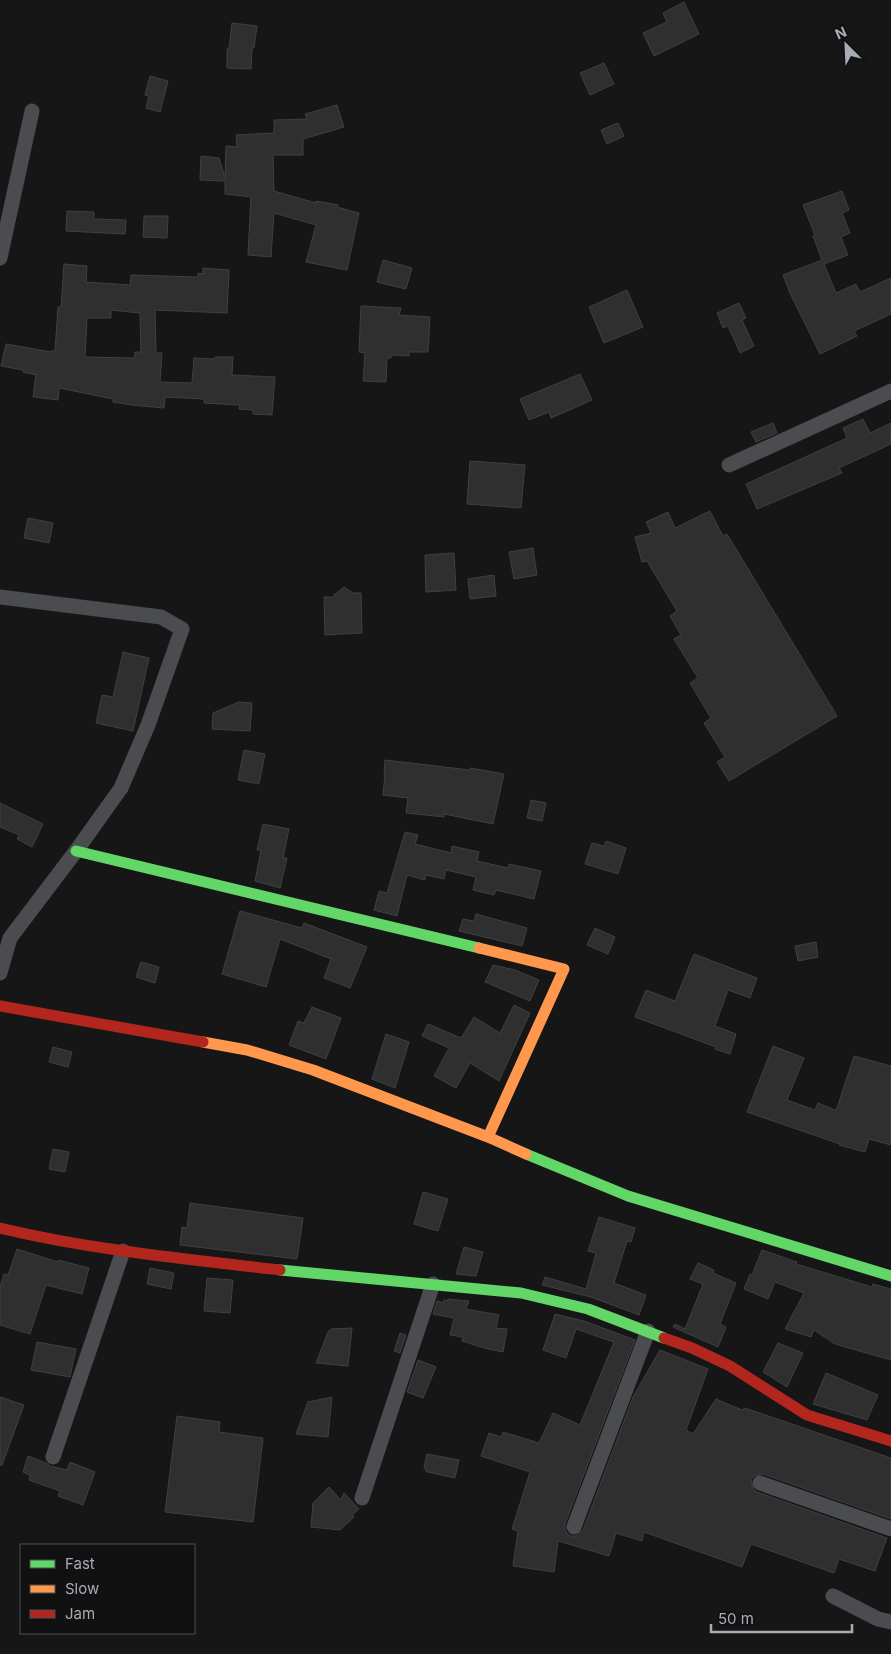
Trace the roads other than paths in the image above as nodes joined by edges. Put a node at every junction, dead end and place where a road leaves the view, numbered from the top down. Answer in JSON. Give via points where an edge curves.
{"nodes":[{"id":1,"x":32,"y":111,"type":"dead end"},
{"id":2,"x":0,"y":258,"type":"edge"},
{"id":3,"x":891,"y":391,"type":"edge"},
{"id":4,"x":730,"y":465,"type":"dead end"},
{"id":5,"x":0,"y":597,"type":"edge"},
{"id":6,"x":76,"y":851,"type":"junction"},
{"id":7,"x":5,"y":934,"type":"edge"},
{"id":8,"x":0,"y":973,"type":"edge"},
{"id":9,"x":0,"y":1006,"type":"edge"},
{"id":10,"x":488,"y":1137,"type":"junction"},
{"id":11,"x":0,"y":1228,"type":"edge"},
{"id":12,"x":123,"y":1252,"type":"junction"},
{"id":13,"x":891,"y":1276,"type":"edge"},
{"id":14,"x":434,"y":1284,"type":"junction"},
{"id":15,"x":648,"y":1332,"type":"junction"},
{"id":16,"x":891,"y":1441,"type":"edge"},
{"id":17,"x":52,"y":1457,"type":"dead end"},
{"id":18,"x":760,"y":1483,"type":"dead end"},
{"id":19,"x":362,"y":1498,"type":"dead end"},
{"id":20,"x":574,"y":1527,"type":"dead end"},
{"id":21,"x":891,"y":1529,"type":"edge"},
{"id":22,"x":833,"y":1596,"type":"dead end"},
{"id":23,"x":891,"y":1622,"type":"edge"}],
"edges":[{"from":1,"to":2,"type":"street"},
{"from":3,"to":4,"type":"street"},
{"from":5,"to":6,"type":"street","via":[[161,617],[182,629],[148,725],[121,788]]},
{"from":6,"to":7,"type":"street"},
{"from":6,"to":10,"type":"street","via":[[564,969]]},
{"from":7,"to":8,"type":"street"},
{"from":9,"to":10,"type":"street","via":[[247,1050],[313,1070]]},
{"from":10,"to":13,"type":"street","via":[[628,1196]]},
{"from":11,"to":12,"type":"street"},
{"from":12,"to":14,"type":"street"},
{"from":12,"to":17,"type":"street"},
{"from":14,"to":15,"type":"street","via":[[521,1293],[588,1309]]},
{"from":14,"to":19,"type":"street"},
{"from":15,"to":16,"type":"street","via":[[730,1366],[807,1415]]},
{"from":15,"to":20,"type":"street"},
{"from":18,"to":21,"type":"street"},
{"from":22,"to":23,"type":"street","via":[[878,1619]]}]}
